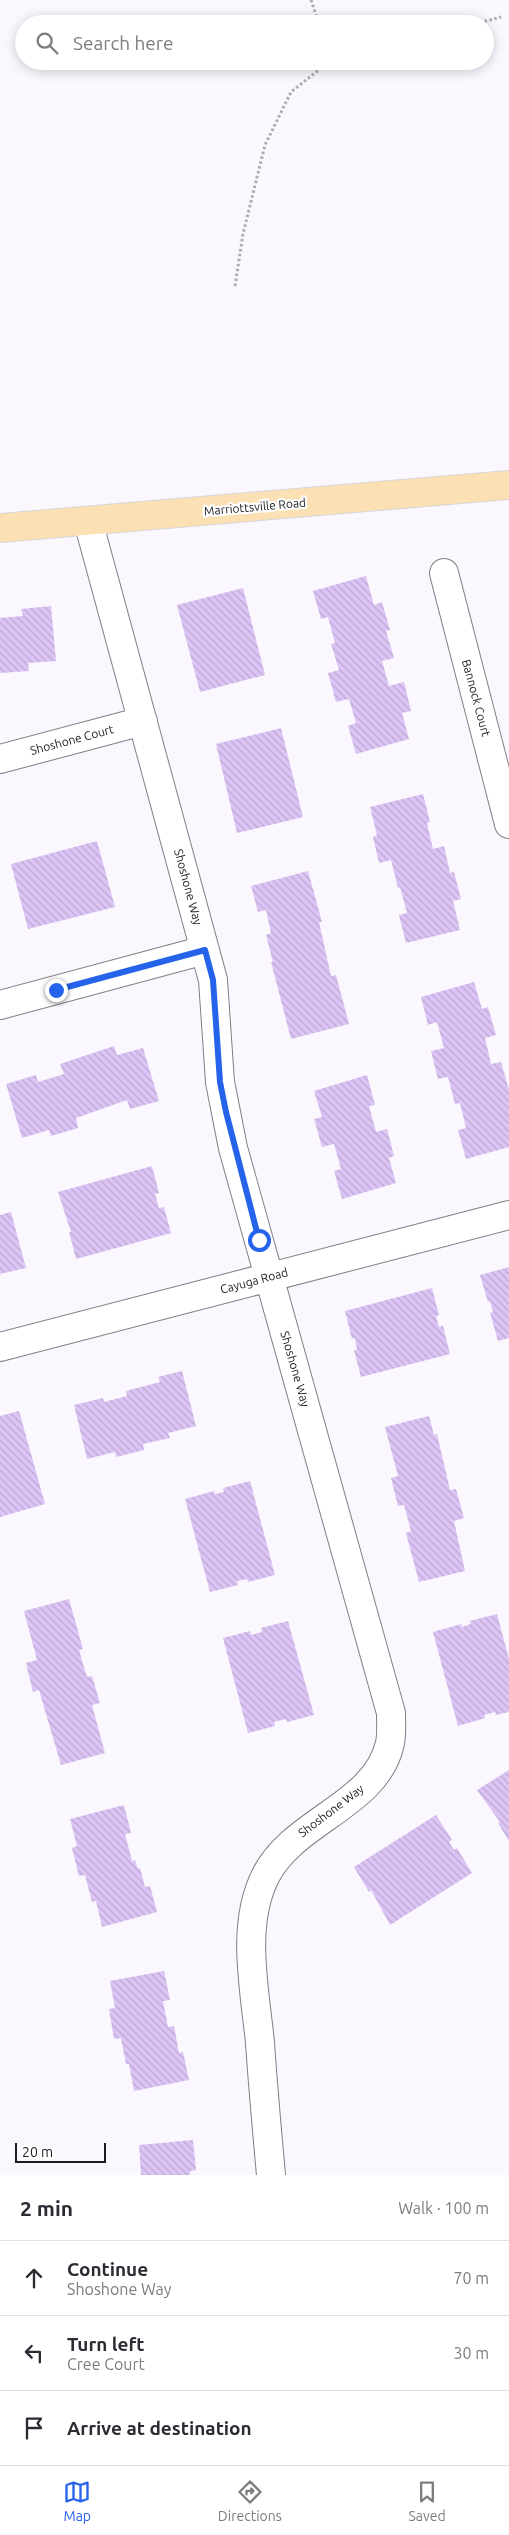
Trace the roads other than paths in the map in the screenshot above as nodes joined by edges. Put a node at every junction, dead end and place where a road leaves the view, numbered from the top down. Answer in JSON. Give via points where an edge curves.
{"nodes":[{"id":1,"x":509,"y":486,"type":"edge"},
{"id":2,"x":88,"y":521,"type":"junction"},
{"id":3,"x":0,"y":528,"type":"edge"},
{"id":4,"x":444,"y":573,"type":"dead end"},
{"id":5,"x":143,"y":721,"type":"junction"},
{"id":6,"x":0,"y":759,"type":"edge"},
{"id":7,"x":509,"y":824,"type":"edge"},
{"id":8,"x":205,"y":950,"type":"junction"},
{"id":9,"x":0,"y":1005,"type":"edge"},
{"id":10,"x":509,"y":1215,"type":"edge"},
{"id":11,"x":270,"y":1277,"type":"junction"},
{"id":12,"x":0,"y":1347,"type":"edge"},
{"id":13,"x":271,"y":2175,"type":"edge"}],
"edges":[{"from":1,"to":2,"type":"main road","name":"Marriottsville Road"},
{"from":2,"to":3,"type":"main road","name":"Marriottsville Road"},
{"from":2,"to":5,"type":"street","name":"Shoshone Way"},
{"from":4,"to":7,"type":"street","name":"Bannock Court"},
{"from":5,"to":6,"type":"street","name":"Shoshone Court"},
{"from":5,"to":8,"type":"street","name":"Shoshone Way"},
{"from":8,"to":9,"type":"street"},
{"from":8,"to":11,"type":"street","name":"Shoshone Way","via":[[213,980],[220,1082],[233,1148]]},
{"from":10,"to":11,"type":"street","name":"Cayuga Road"},
{"from":11,"to":12,"type":"street","name":"Cayuga Road"},
{"from":11,"to":13,"type":"street","name":"Shoshone Way","via":[[391,1713],[390,1743],[379,1770],[361,1790],[295,1839],[278,1856],[258,1894],[252,1928],[253,1967]]}]}
